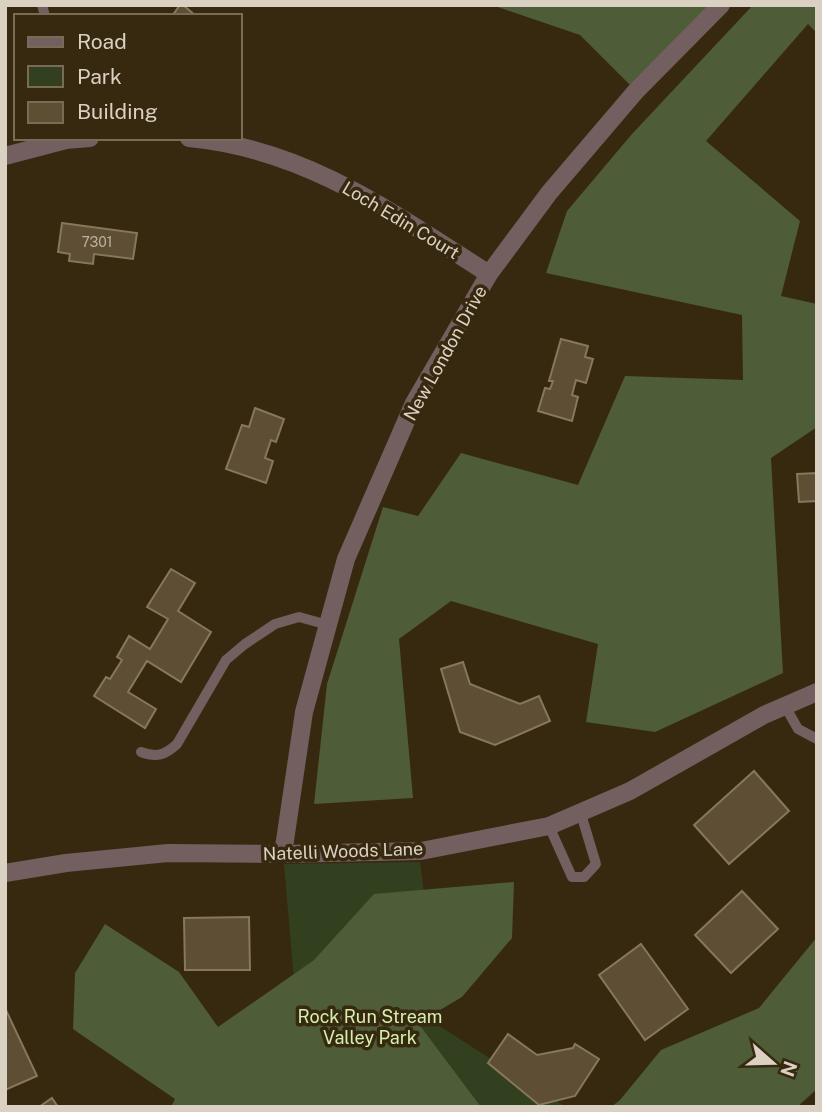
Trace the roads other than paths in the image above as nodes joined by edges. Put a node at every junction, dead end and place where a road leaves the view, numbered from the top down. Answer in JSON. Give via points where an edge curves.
{"nodes":[{"id":1,"x":721,"y":5,"type":"edge"},
{"id":2,"x":75,"y":140,"type":"edge"},
{"id":3,"x":209,"y":140,"type":"edge"},
{"id":4,"x":5,"y":156,"type":"edge"},
{"id":5,"x":489,"y":274,"type":"junction"},
{"id":6,"x":328,"y":625,"type":"junction"},
{"id":7,"x":817,"y":692,"type":"edge"},
{"id":8,"x":785,"y":706,"type":"junction"},
{"id":9,"x":817,"y":739,"type":"edge"},
{"id":10,"x":141,"y":752,"type":"dead end"},
{"id":11,"x":580,"y":814,"type":"junction"},
{"id":12,"x":549,"y":826,"type":"junction"},
{"id":13,"x":284,"y":854,"type":"junction"},
{"id":14,"x":5,"y":873,"type":"edge"}],
"edges":[{"from":1,"to":5,"type":"street","name":"New London Drive","via":[[636,91],[549,193]]},
{"from":2,"to":4,"type":"street"},
{"from":3,"to":5,"type":"street","name":"Loch Edin Court","via":[[299,164],[359,192]]},
{"from":5,"to":6,"type":"street","name":"New London Drive","via":[[414,402],[346,559]]},
{"from":6,"to":10,"type":"lane","via":[[299,617],[263,632],[226,660],[177,744],[159,756]]},
{"from":6,"to":13,"type":"street","name":"New London Drive","via":[[304,712]]},
{"from":7,"to":8,"type":"street","name":"Natelli Woods Lane"},
{"from":8,"to":9,"type":"lane","via":[[798,729]]},
{"from":8,"to":11,"type":"street","name":"Natelli Woods Lane"},
{"from":11,"to":12,"type":"street","name":"Natelli Woods Lane"},
{"from":11,"to":12,"type":"lane","via":[[597,864],[584,877],[572,877]]},
{"from":12,"to":13,"type":"street","name":"Natelli Woods Lane","via":[[422,851]]},
{"from":13,"to":14,"type":"street","name":"Natelli Woods Lane","via":[[168,853]]}]}
